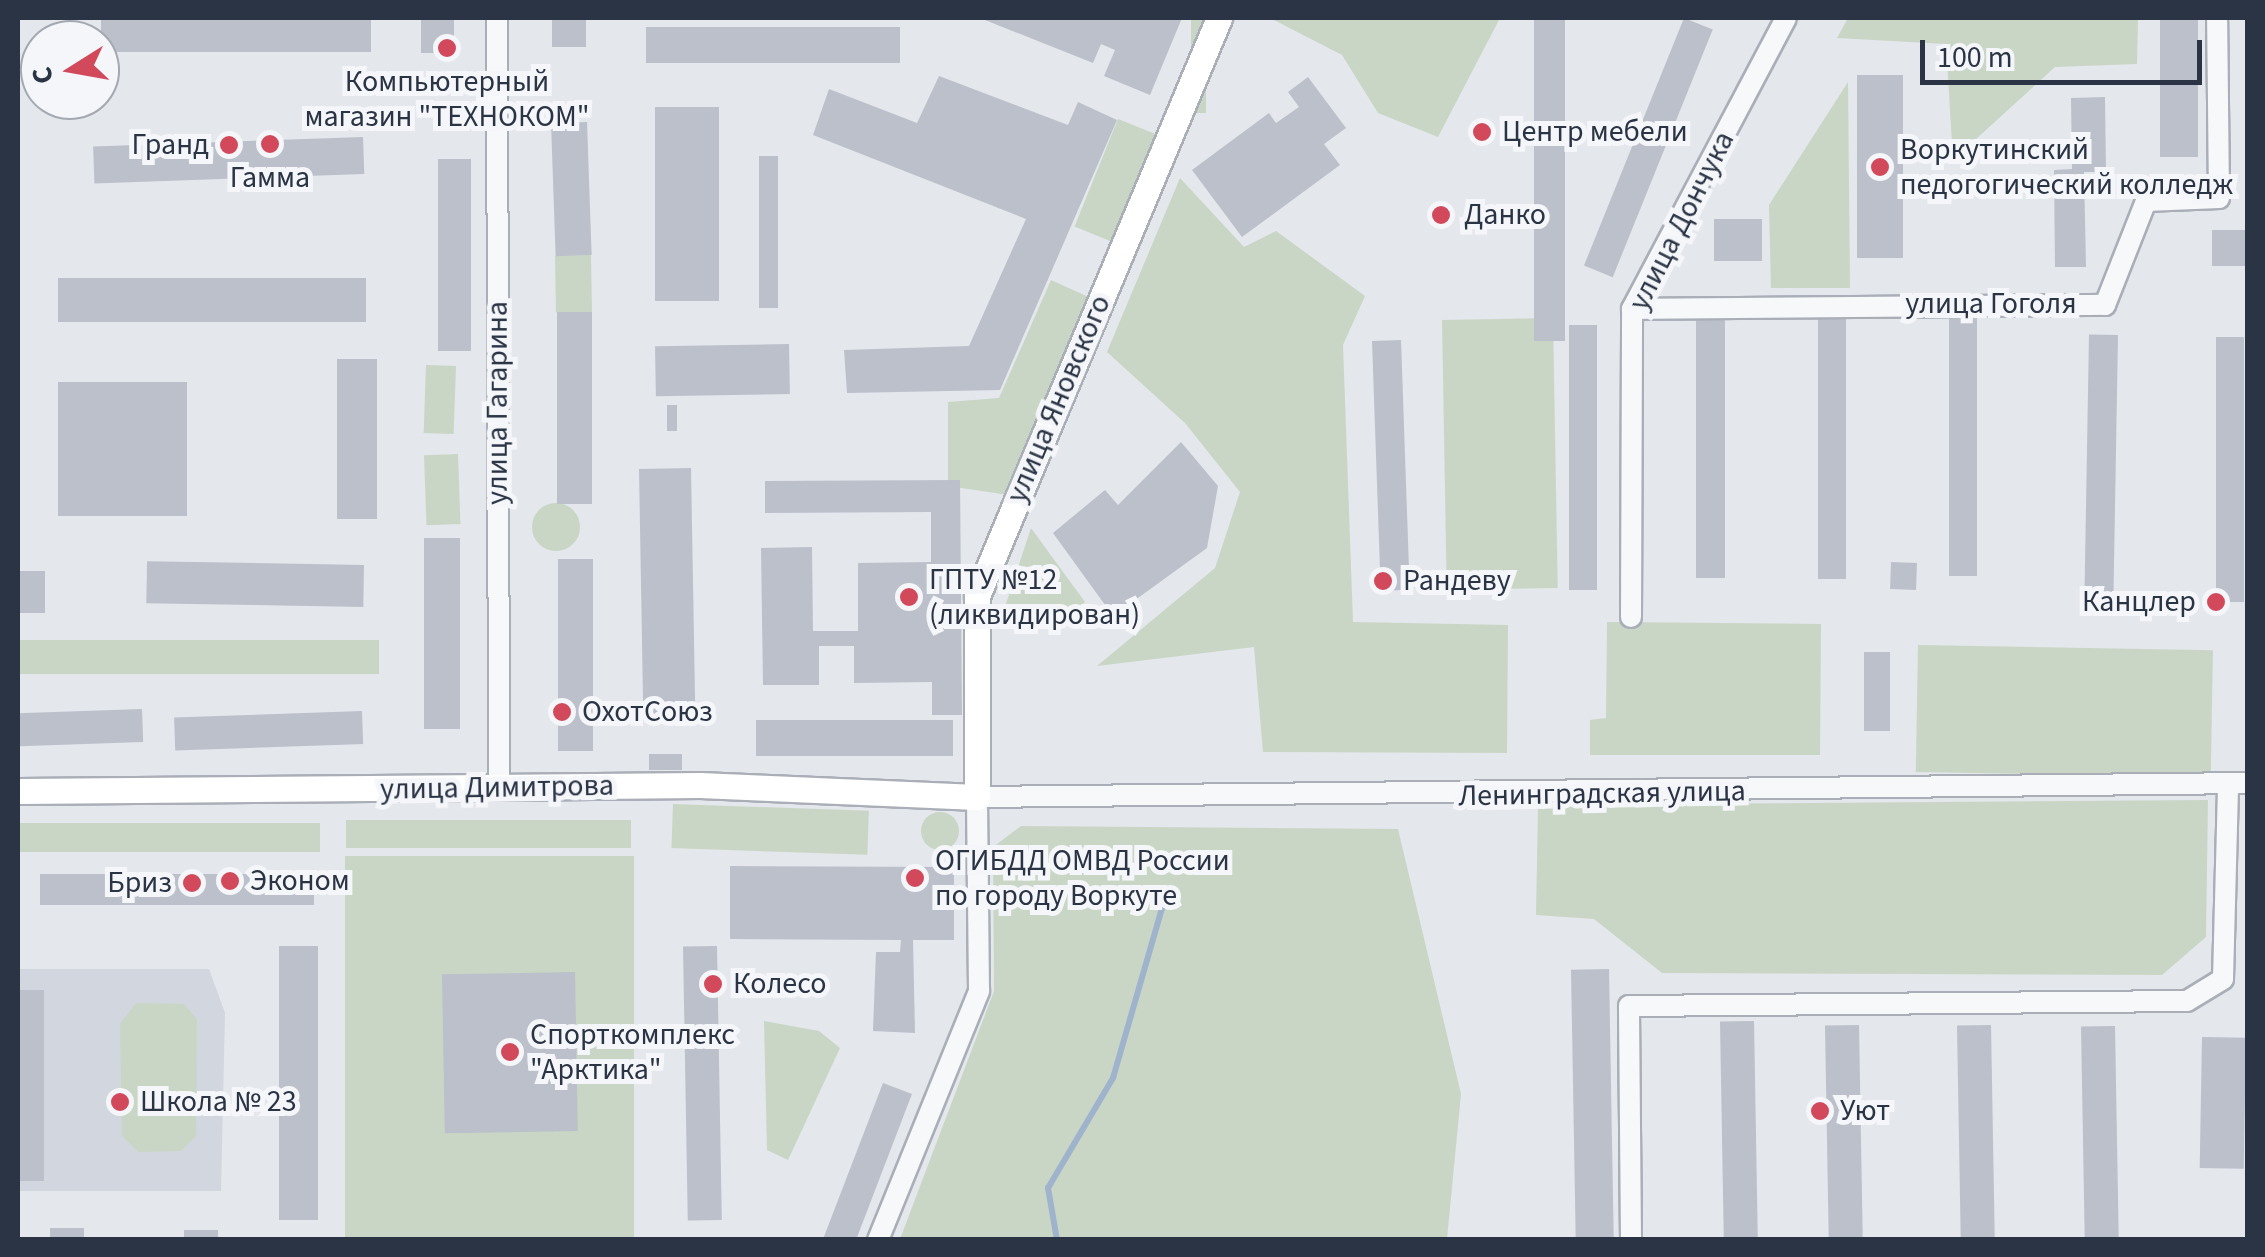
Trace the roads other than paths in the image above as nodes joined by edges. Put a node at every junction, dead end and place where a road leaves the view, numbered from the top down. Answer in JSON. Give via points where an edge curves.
{"nodes":[{"id":1,"x":497,"y":18,"type":"edge"},
{"id":2,"x":1219,"y":18,"type":"edge"},
{"id":3,"x":1786,"y":18,"type":"edge"},
{"id":4,"x":2217,"y":18,"type":"edge"},
{"id":5,"x":1632,"y":309,"type":"junction"},
{"id":6,"x":1631,"y":617,"type":"dead end"},
{"id":7,"x":2238,"y":783,"type":"edge"},
{"id":8,"x":499,"y":788,"type":"junction"},
{"id":9,"x":18,"y":791,"type":"edge"},
{"id":10,"x":977,"y":797,"type":"junction"},
{"id":11,"x":878,"y":1240,"type":"edge"},
{"id":12,"x":1632,"y":1240,"type":"edge"}],
"edges":[{"from":1,"to":8,"type":"street","name":"улица Гагарина"},
{"from":2,"to":10,"type":"main road","name":"улица Яновского","via":[[977,596]]},
{"from":3,"to":5,"type":"street","name":"улица Дончука"},
{"from":4,"to":5,"type":"street","name":"улица Гоголя","via":[[2219,198],[2146,202],[2104,305]]},
{"from":5,"to":6,"type":"street","name":"улица Дончука"},
{"from":7,"to":10,"type":"street","name":"Ленинградская улица"},
{"from":7,"to":12,"type":"street","name":"Ленинградская улица","via":[[2223,980],[2187,1000],[1629,1006]]},
{"from":8,"to":9,"type":"main road","name":"улица Димитрова"},
{"from":8,"to":10,"type":"main road","name":"улица Димитрова"},
{"from":10,"to":11,"type":"street","via":[[979,991]]}]}
